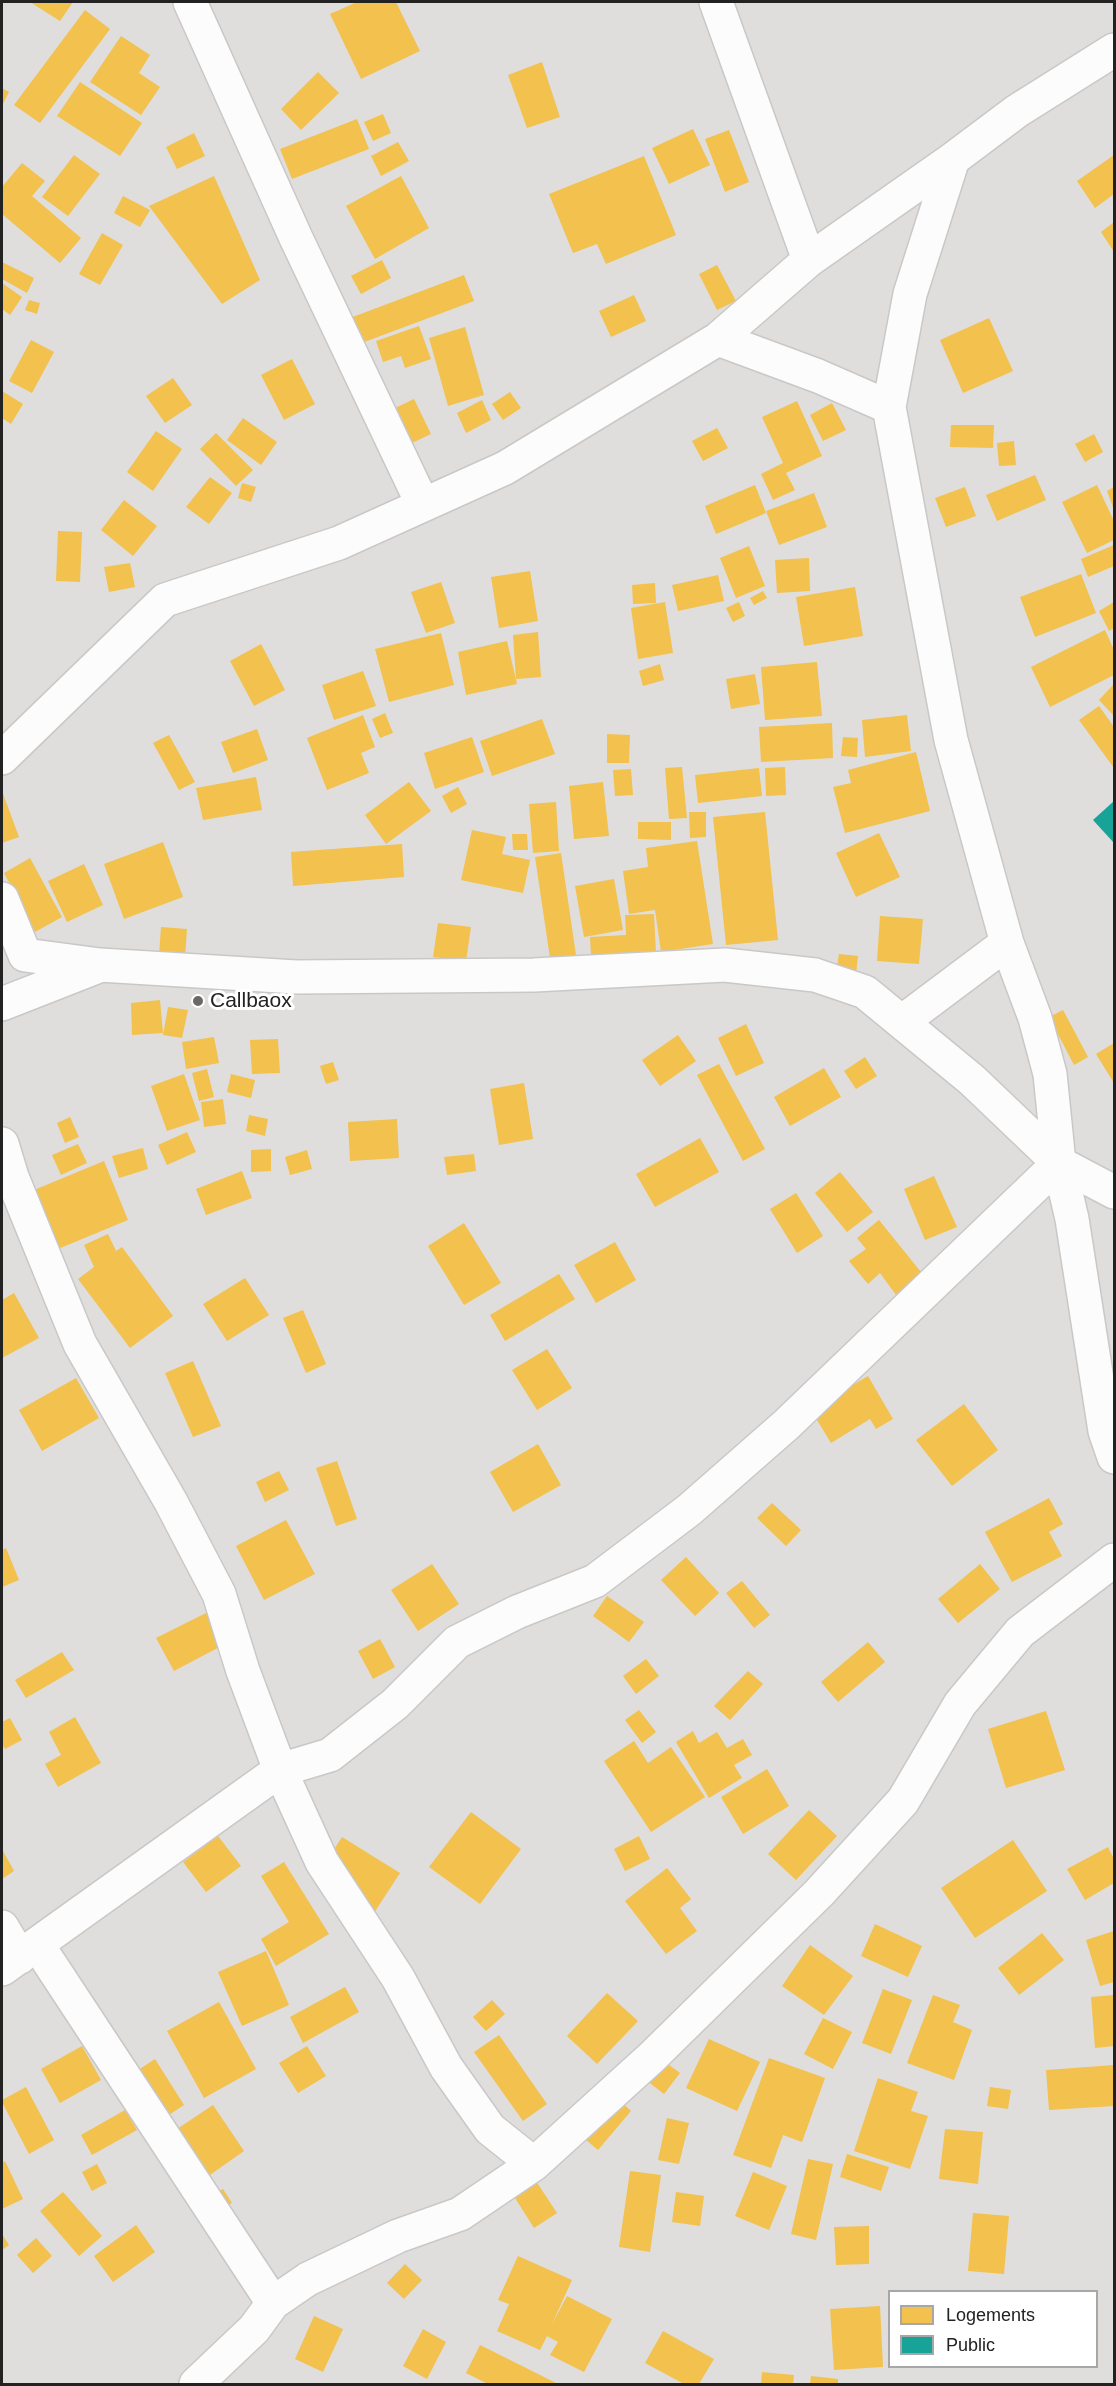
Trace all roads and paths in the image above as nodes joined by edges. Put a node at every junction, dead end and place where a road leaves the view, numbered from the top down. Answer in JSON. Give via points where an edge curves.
{"nodes":[{"id":1,"x":190,"y":2,"type":"edge"},
{"id":2,"x":716,"y":2,"type":"edge"},
{"id":3,"x":1114,"y":50,"type":"edge"},
{"id":4,"x":953,"y":159,"type":"junction"},
{"id":5,"x":809,"y":260,"type":"junction"},
{"id":6,"x":718,"y":339,"type":"junction"},
{"id":7,"x":889,"y":407,"type":"junction"},
{"id":8,"x":423,"y":505,"type":"junction"},
{"id":9,"x":2,"y":758,"type":"edge"},
{"id":10,"x":2,"y":899,"type":"edge"},
{"id":11,"x":1007,"y":943,"type":"junction"},
{"id":12,"x":100,"y":965,"type":"junction"},
{"id":13,"x":2,"y":1004,"type":"edge"},
{"id":14,"x":903,"y":1021,"type":"junction"},
{"id":15,"x":2,"y":1144,"type":"edge"},
{"id":16,"x":1059,"y":1163,"type":"junction"},
{"id":17,"x":1114,"y":1192,"type":"edge"},
{"id":18,"x":1114,"y":1457,"type":"edge"},
{"id":19,"x":1114,"y":1560,"type":"edge"},
{"id":20,"x":280,"y":1770,"type":"junction"},
{"id":21,"x":2,"y":1927,"type":"edge"},
{"id":22,"x":19,"y":1957,"type":"edge"},
{"id":23,"x":534,"y":2164,"type":"junction"},
{"id":24,"x":273,"y":2303,"type":"junction"},
{"id":25,"x":196,"y":2385,"type":"edge"}],
"edges":[{"from":1,"to":8,"type":"street","via":[[296,238]]},
{"from":2,"to":5,"type":"street"},
{"from":3,"to":4,"type":"street","via":[[1017,111]]},
{"from":4,"to":5,"type":"street"},
{"from":4,"to":7,"type":"street","via":[[910,294]]},
{"from":5,"to":6,"type":"street"},
{"from":6,"to":7,"type":"street"},
{"from":6,"to":8,"type":"street","via":[[506,468]]},
{"from":7,"to":11,"type":"street","via":[[951,740]]},
{"from":8,"to":9,"type":"street","via":[[339,543],[165,600]]},
{"from":10,"to":12,"type":"street","via":[[25,955]]},
{"from":11,"to":14,"type":"street"},
{"from":11,"to":16,"type":"street","via":[[1035,1018],[1050,1074]]},
{"from":12,"to":13,"type":"street"},
{"from":12,"to":14,"type":"street","via":[[296,978],[534,975],[725,965],[814,975],[865,992]]},
{"from":14,"to":16,"type":"street"},
{"from":15,"to":20,"type":"street","via":[[12,1178],[80,1344],[219,1594]]},
{"from":16,"to":17,"type":"street"},
{"from":16,"to":18,"type":"street","via":[[1072,1219],[1105,1431]]},
{"from":16,"to":20,"type":"street","via":[[786,1425],[689,1510],[595,1581],[516,1612],[457,1642],[395,1704],[330,1755]]},
{"from":19,"to":23,"type":"street","via":[[1020,1632],[960,1704],[903,1801],[819,1893],[652,2057]]},
{"from":20,"to":22,"type":"street"},
{"from":20,"to":23,"type":"street","via":[[322,1862],[399,1978],[446,2067],[490,2129]]},
{"from":21,"to":22,"type":"street"},
{"from":22,"to":24,"type":"street"},
{"from":23,"to":24,"type":"street","via":[[460,2214],[398,2236],[308,2279]]},
{"from":24,"to":25,"type":"street","via":[[254,2329]]}]}
